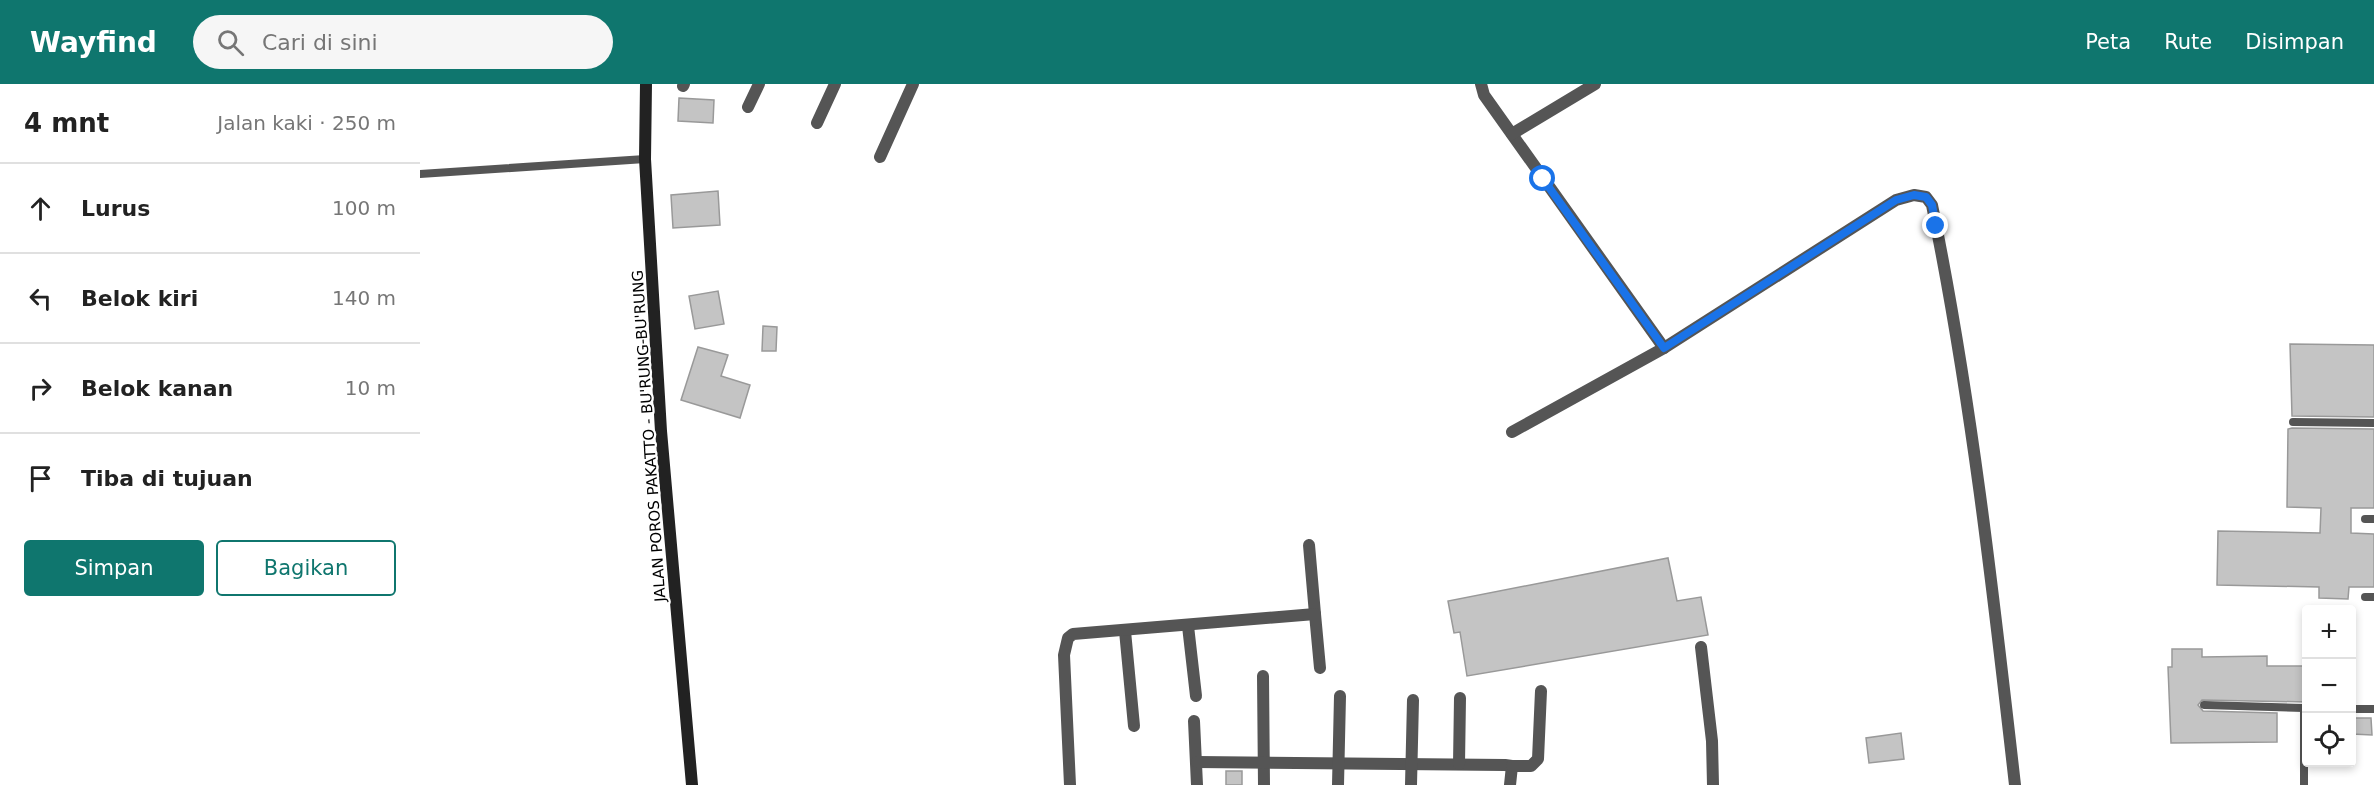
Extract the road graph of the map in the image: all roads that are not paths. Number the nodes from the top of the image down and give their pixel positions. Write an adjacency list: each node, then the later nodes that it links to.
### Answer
1 (646, 84): 11 (main road, JALAN POROS PAKATTO - BU'RUNG-BU'RUNG)
2 (759, 84): 7 (street)
3 (835, 84): 8 (street)
4 (913, 84): 10 (street)
5 (1481, 84): 9 (street)
6 (1595, 84): 9 (street)
7 (748, 107)
8 (817, 123)
9 (1512, 134): 13 (street)
10 (880, 157)
11 (645, 159): 12 (lane); 46 (main road, JALAN POROS PAKATTO - BU'RUNG-BU'RUNG)
12 (420, 174)
13 (1664, 348): 16 (street); 54 (street)
14 (2293, 422): 15 (lane)
15 (2374, 423)
16 (1512, 432)
17 (2365, 519): 18 (lane)
18 (2374, 519)
19 (1310, 545): 22 (street)
20 (2365, 597): 21 (lane)
21 (2374, 597)
22 (1315, 614): 23 (street); 26 (street)
23 (1188, 626): 24 (street); 29 (street)
24 (1125, 631): 39 (street); 47 (street)
25 (1701, 647): 53 (street)
26 (1320, 668)
27 (1263, 676): 41 (street)
28 (1541, 691): 45 (street)
29 (1196, 696)
30 (1340, 696): 43 (street)
31 (1460, 698): 44 (street)
32 (1413, 700): 42 (street)
33 (2204, 705): 34 (lane)
34 (2302, 708)
35 (2356, 709): 36 (lane)
36 (2374, 709)
37 (2305, 713): 55 (lane)
38 (1194, 721): 40 (street)
39 (1134, 726)
40 (1197, 762): 41 (street); 48 (street)
41 (1264, 763): 43 (street); 49 (street)
42 (1411, 763): 43 (street); 44 (street); 51 (street)
43 (1338, 764): 50 (street)
44 (1459, 764): 45 (street)
45 (1512, 766): 52 (street)
46 (692, 785)
47 (1070, 785)
48 (1197, 785)
49 (1264, 785)
50 (1338, 785)
51 (1411, 785)
52 (1510, 785)
53 (1713, 785)
54 (2015, 785)
55 (2304, 785)

